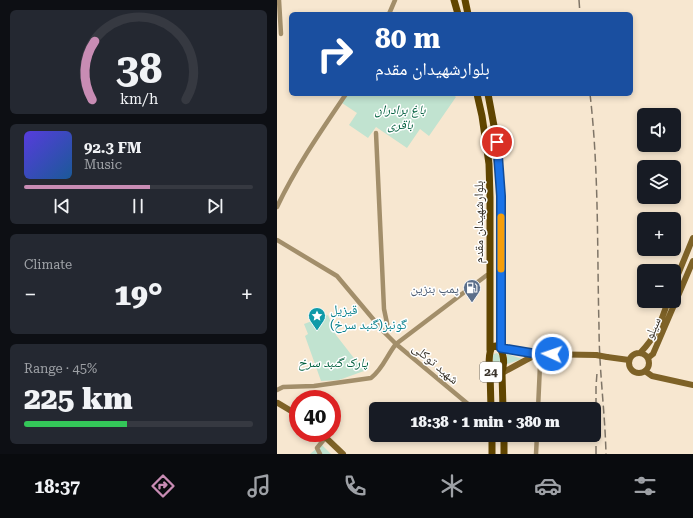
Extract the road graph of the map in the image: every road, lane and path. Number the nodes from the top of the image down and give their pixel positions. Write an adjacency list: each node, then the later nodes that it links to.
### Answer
1 (279, 0): 8 (street)
2 (395, 0): 5 (street)
3 (454, 0): 6 (main road)
4 (465, 0): 7 (main road)
5 (390, 12)
6 (457, 12)
7 (468, 12)
8 (281, 34)
9 (345, 96): 13 (street)
10 (477, 96): 18 (main road, بلوارشهیدان مقدم / 24)
11 (487, 96): 23 (main road, بلوارشهیدان مقدم / 24)
12 (376, 133): 21 (street)
13 (277, 207)
14 (693, 238): 17 (street)
15 (277, 240): 22 (street, شهید توکلی)
16 (693, 261): 20 (street, سیلو)
17 (681, 267)
18 (490, 275): 22 (street); 24 (main road, بلوارشهیدان مقدم / 24)
19 (667, 308): 20 (street, سیلو)
20 (666, 316): 25 (street, سیلو); 27 (street, سیلو)
21 (388, 328)
22 (396, 344): 34 (street); 36 (street, شهید توکلی)
23 (501, 348): 24 (main road, 24); 26 (street); 32 (main road, 24)
24 (490, 350): 30 (main road, 24)
25 (639, 353): 27 (street); 28 (street)
26 (537, 354): 28 (street, bridge); 32 (street)
27 (648, 358): 31 (street)
28 (629, 360): 31 (street)
29 (540, 365): 39 (street)
30 (490, 371): 32 (main road, 24); 37 (main road, 24)
31 (645, 371): 33 (street)
32 (502, 373): 38 (main road, 24)
33 (693, 385)
34 (277, 390)
35 (277, 402): 40 (street)
36 (466, 402)
37 (491, 402)
38 (503, 402)
39 (538, 402)
40 (289, 409)
41 (320, 442): 46 (street)
42 (330, 442): 47 (street)
43 (492, 442): 48 (main road)
44 (504, 442): 49 (main road)
45 (537, 442): 50 (street)
46 (320, 454)
47 (343, 454)
48 (492, 454)
49 (504, 454)
50 (536, 454)

